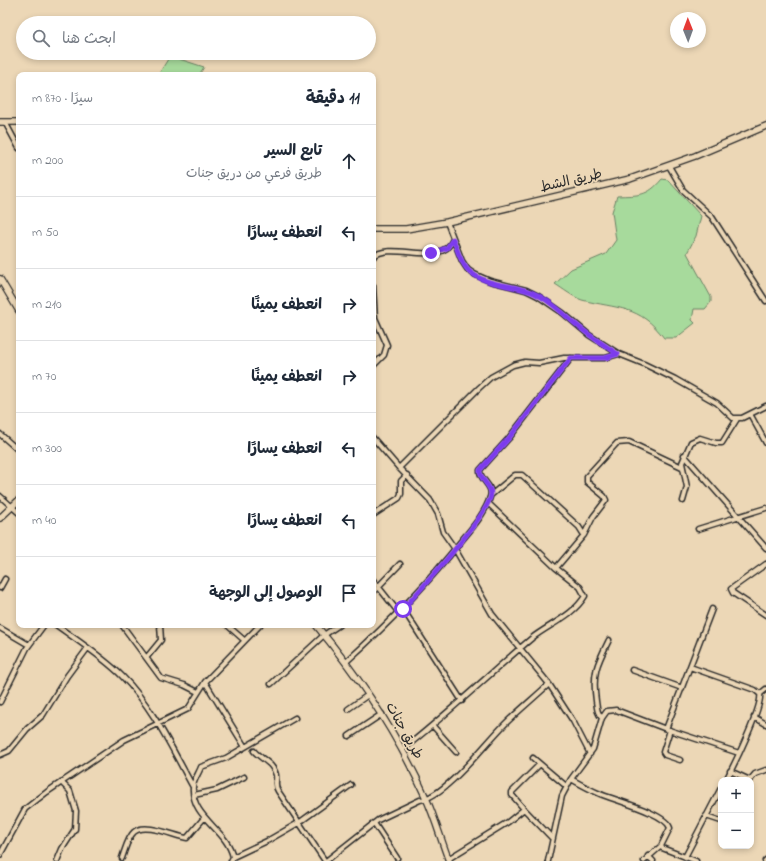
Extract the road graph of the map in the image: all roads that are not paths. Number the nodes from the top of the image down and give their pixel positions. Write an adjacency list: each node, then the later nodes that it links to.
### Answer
1 (2, 122): 2 (main road); 4 (street)
2 (16, 122)
3 (766, 126): 5 (main road, طريق الشط)
4 (16, 143)
5 (669, 166): 6 (main road, طريق الشط); 11 (street)
6 (447, 222): 7 (main road, طريق الشط); 8 (street)
7 (376, 229)
8 (453, 239): 9 (street); 14 (street)
9 (376, 256)
10 (0, 279): 12 (main road)
11 (766, 301)
12 (16, 306)
13 (376, 320): 16 (street)
14 (618, 354): 15 (street); 19 (street)
15 (571, 358): 26 (street); 28 (street)
16 (376, 363)
17 (766, 406): 18 (street)
18 (750, 414): 19 (street); 22 (street)
19 (737, 419): 24 (street)
20 (0, 434): 23 (street)
21 (376, 442): 26 (street)
22 (766, 443)
23 (16, 447)
24 (684, 455): 25 (street); 37 (street)
25 (682, 467): 30 (street); 40 (street)
26 (398, 468): 27 (street)
27 (407, 475): 36 (street); 42 (street)
28 (491, 495): 31 (street); 40 (street)
29 (0, 496): 33 (street)
30 (683, 501)
31 (488, 503): 42 (street); 45 (street)
32 (16, 504): 33 (main road)
33 (13, 507): 35 (street); 38 (main road)
34 (766, 508): 37 (street)
35 (16, 510)
36 (376, 513)
37 (739, 516): 39 (street); 41 (street)
38 (0, 518)
39 (698, 529)
40 (584, 535): 45 (street)
41 (766, 548)
42 (456, 549): 50 (street); 68 (street)
43 (400, 564): 48 (street)
44 (766, 564): 53 (street)
45 (556, 568): 68 (street)
46 (5, 579): 49 (street)
47 (376, 584): 48 (street)
48 (378, 587): 52 (street)
49 (0, 588)
50 (403, 609): 52 (street); 81 (street)
51 (712, 609): 71 (street)
52 (399, 613): 70 (street)
53 (766, 615)
54 (0, 628): 66 (street)
55 (42, 628): 66 (street)
56 (60, 628): 67 (street)
57 (124, 628): 69 (street)
58 (160, 628): 69 (street)
59 (230, 628): 64 (street)
60 (257, 628): 64 (street)
61 (318, 628): 63 (main road, طريق جنات)
62 (334, 628): 63 (street)
63 (324, 635): 70 (main road, طريق جنات); 74 (street)
64 (244, 640): 73 (street)
65 (609, 640): 87 (street)
66 (29, 645): 82 (street)
67 (87, 649): 88 (street); 99 (street)
68 (520, 649): 75 (street); 81 (street)
69 (147, 657): 78 (street)
70 (346, 662): 80 (main road, طريق جنات)
71 (690, 667): 76 (street); 79 (street)
72 (632, 670): 76 (street)
73 (205, 682): 78 (street); 93 (street)
74 (271, 684)
75 (549, 684): 98 (street); 114 (street)
76 (682, 688): 91 (street)
77 (766, 689): 79 (street)
78 (198, 692): 88 (street)
79 (760, 694): 85 (street)
80 (368, 695): 83 (street); 84 (main road, طريق جنات)
81 (462, 701): 90 (street)
82 (0, 702)
83 (348, 709)
84 (382, 714): 92 (street); 94 (main road, طريق جنات)
85 (754, 717): 89 (street); 97 (street)
86 (295, 718): 93 (street)
87 (602, 718): 91 (street); 98 (street)
88 (157, 722): 108 (street); 111 (street)
89 (766, 724)
90 (433, 726): 94 (street); 96 (street)
91 (668, 730): 97 (street); 101 (street)
92 (350, 736)
93 (245, 747): 111 (street)
94 (402, 750): 114 (main road, طريق جنات)
95 (254, 752): 119 (street)
96 (456, 752)
97 (739, 753): 104 (street)
98 (590, 754): 107 (street)
99 (0, 755)
100 (533, 758): 102 (street)
101 (680, 760)
102 (540, 764): 110 (street); 115 (street)
103 (766, 770): 104 (street)
104 (730, 771): 106 (street)
105 (244, 777): 112 (street)
106 (727, 777)
107 (571, 779): 110 (street); 122 (street)
108 (61, 782): 123 (street); 130 (street)
109 (351, 784): 119 (street)
110 (566, 786): 121 (street)
111 (193, 787): 112 (street)
112 (194, 794): 117 (street)
113 (718, 794): 116 (street)
114 (427, 799): 120 (street); 129 (main road, طريق جنات)
115 (524, 809): 121 (street); 129 (street)
116 (706, 816): 118 (street); 125 (street)
117 (204, 818): 126 (street); 128 (street)
118 (718, 820)
119 (300, 822): 128 (street); 131 (street)
120 (374, 823): 127 (street); 131 (street)
121 (552, 838): 132 (street)
122 (661, 846): 124 (street); 125 (street)
123 (0, 855)
124 (648, 856): 133 (street); 134 (street)
125 (685, 856): 135 (street)
126 (122, 858)
127 (397, 858)
128 (232, 859)
129 (448, 860)
130 (57, 861)
131 (326, 861)
132 (548, 861)
133 (644, 861)
134 (653, 861)
135 (696, 861)

